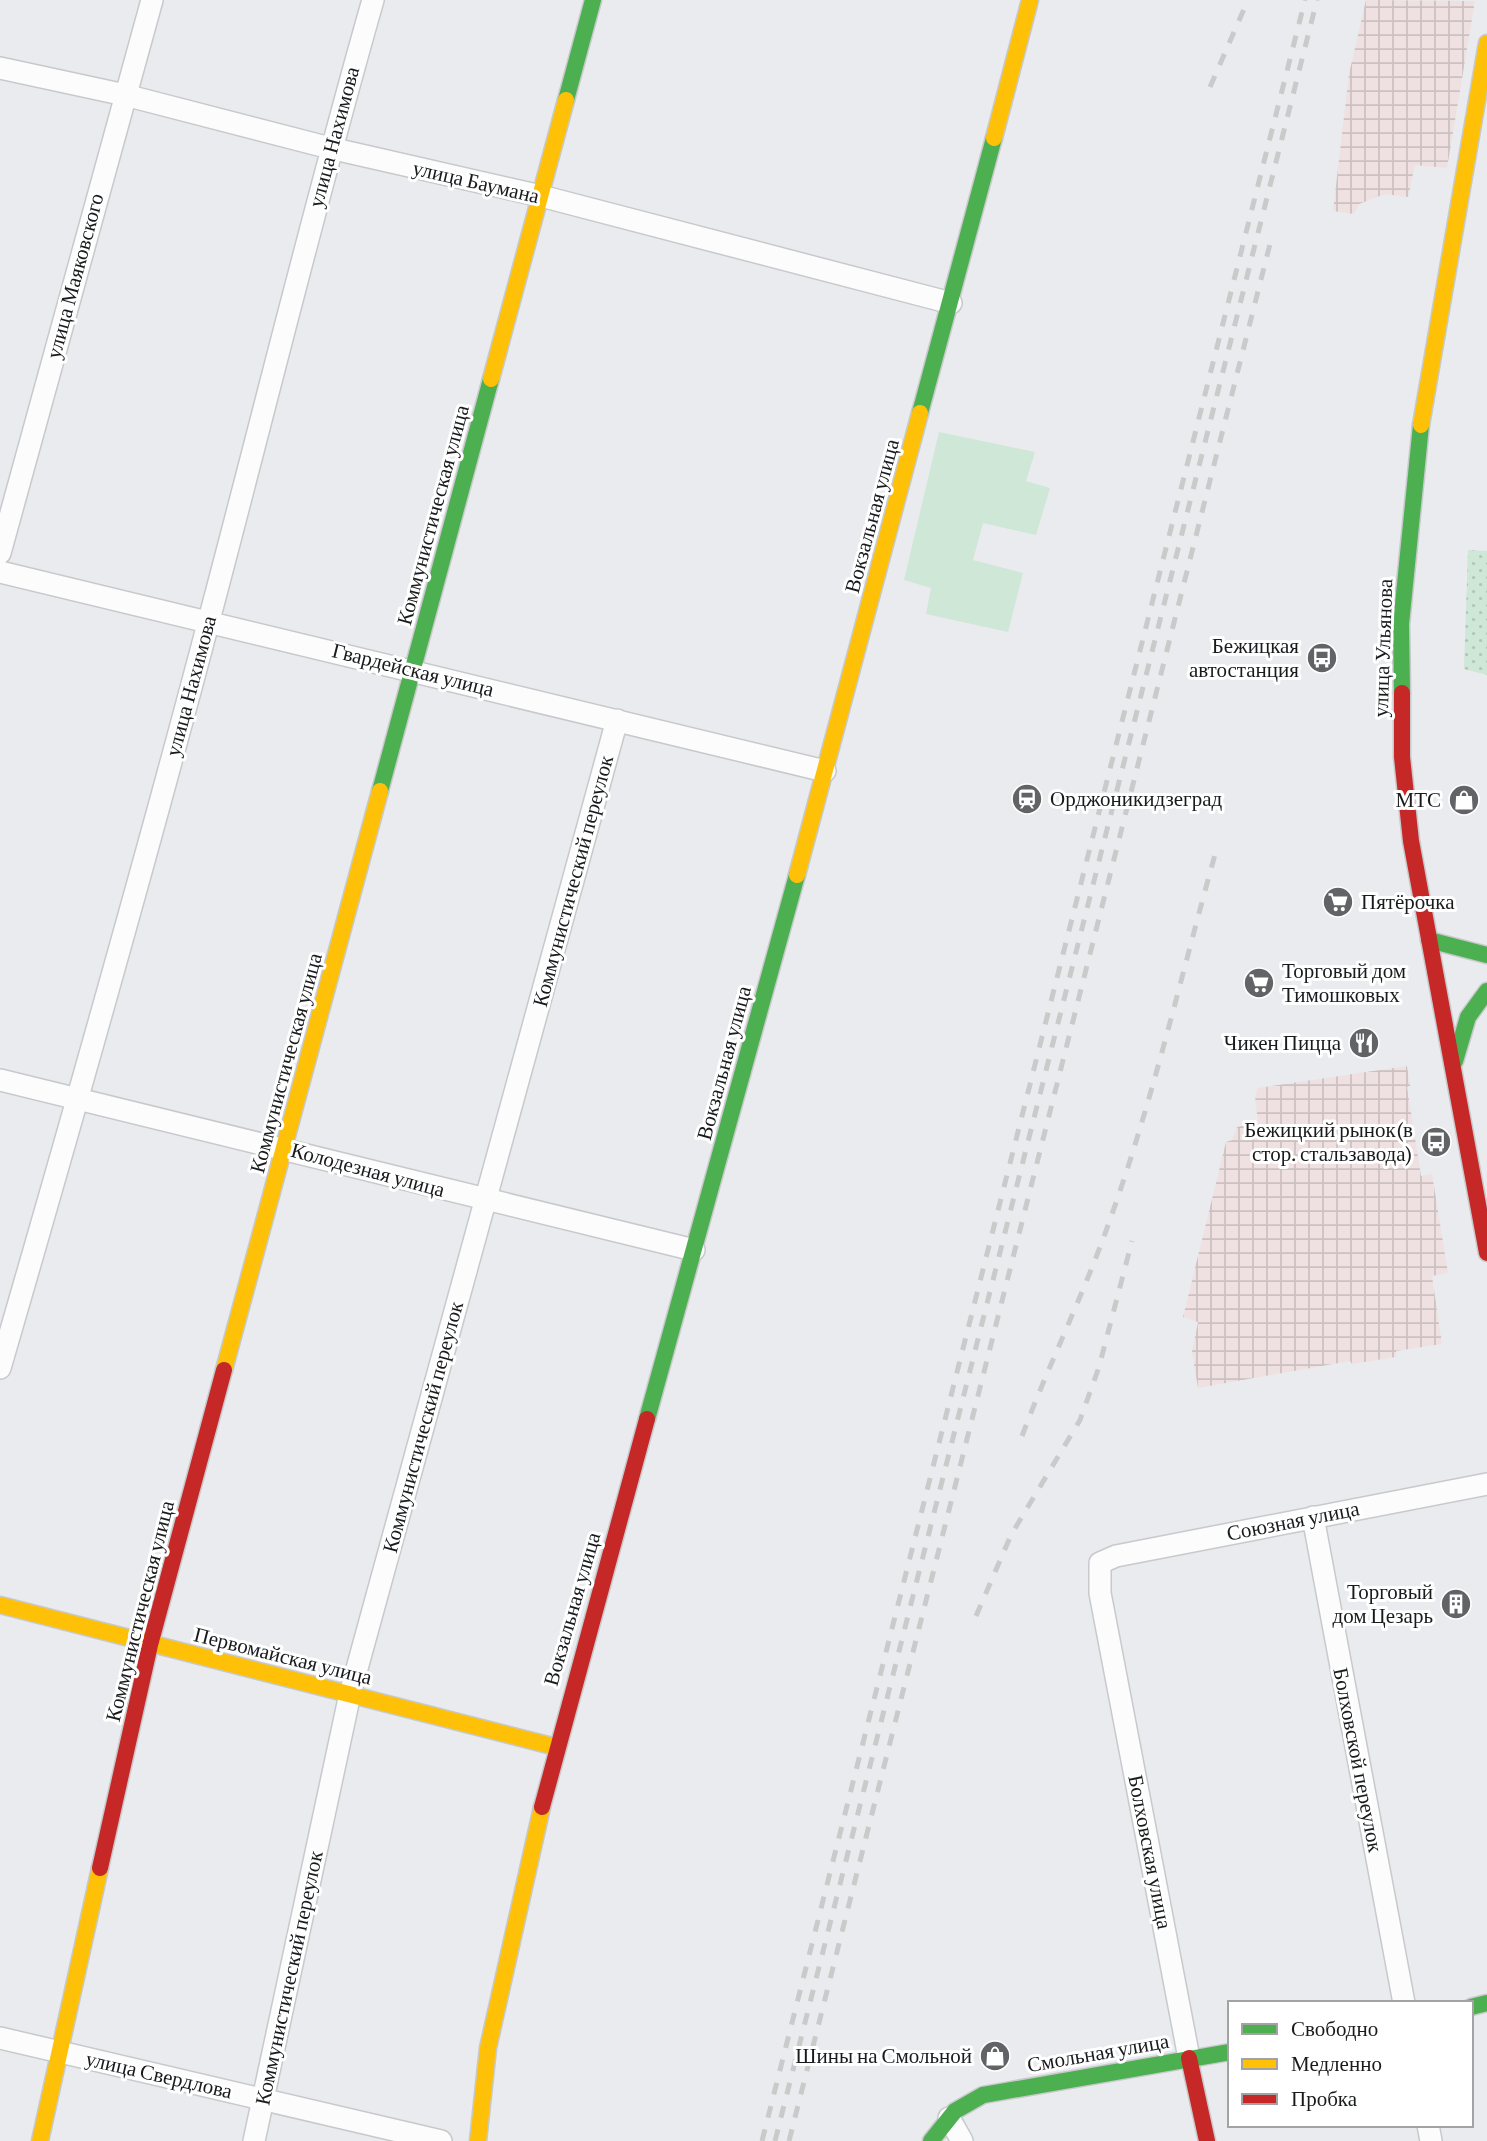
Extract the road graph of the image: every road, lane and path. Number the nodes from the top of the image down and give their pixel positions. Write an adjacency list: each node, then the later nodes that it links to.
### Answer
1 (152, 0): 7 (street, улица Маяковского)
2 (373, 0): 9 (street, улица Нахимова)
3 (593, 0): 10 (street, Коммунистическая улица)
4 (1030, 0): 11 (street, Вокзальная улица)
5 (1487, 43): 8 (street, улица Ульянова)
6 (0, 68): 7 (street, улица Баумана)
7 (125, 95): 9 (street, улица Баумана); 12 (street, улица Маяковского)
8 (1480, 110): 18 (street, улица Ульянова)
9 (330, 148): 10 (street, улица Баумана); 14 (street, улица Нахимова)
10 (541, 196): 11 (street, улица Баумана); 15 (street, Коммунистическая улица)
11 (951, 303): 17 (street, Вокзальная улица)
12 (0, 553)
13 (0, 572): 14 (street, Гвардейская улица)
14 (209, 621): 15 (street, Гвардейская улица); 23 (street, улица Нахимова)
15 (413, 670): 16 (street, Гвардейская улица); 24 (street, Коммунистическая улица)
16 (617, 720): 17 (street, Гвардейская улица); 25 (street, Коммунистический переулок)
17 (825, 771): 26 (street, Вокзальная улица)
18 (1429, 940): 19 (street); 21 (street, улица Ульянова)
19 (1487, 955)
20 (1487, 991): 21 (street)
21 (1453, 1069): 27 (street, улица Ульянова)
22 (0, 1080): 23 (street, Колодезная улица)
23 (78, 1099): 24 (street, Колодезная улица); 28 (street, улица Нахимова)
24 (285, 1148): 25 (street, Колодезная улица); 33 (street, Коммунистическая улица)
25 (485, 1201): 26 (street, Колодезная улица); 34 (street, Коммунистический переулок)
26 (694, 1250): 35 (street, Вокзальная улица)
27 (1487, 1253)
28 (0, 1368)
29 (1487, 1484): 30 (street, Союзная улица)
30 (1313, 1517): 31 (street, Союзная улица); 36 (street, Болховской переулок)
31 (1100, 1563): 40 (street, Болховская улица)
32 (0, 1605): 33 (street, Первомайская улица)
33 (150, 1645): 34 (street, Первомайская улица); 38 (street, Коммунистическая улица)
34 (350, 1694): 35 (street, Первомайская улица); 41 (street, Коммунистический переулок)
35 (556, 1746): 46 (street, Вокзальная улица)
36 (1404, 2001)
37 (0, 2038): 38 (street, улица Свердлова)
38 (59, 2051): 41 (street, улица Свердлова); 43 (street, Коммунистическая улица)
39 (1228, 2052): 40 (street, Смольная улица)
40 (1189, 2058): 42 (street, Смольная улица); 49 (street, Болховская улица)
41 (262, 2100): 44 (street, Коммунистический переулок); 45 (street, улица Свердлова)
42 (949, 2118): 47 (street); 48 (street)
43 (40, 2141)
44 (254, 2141)
45 (441, 2141)
46 (478, 2141)
47 (931, 2141)
48 (962, 2141)
49 (1207, 2141)

